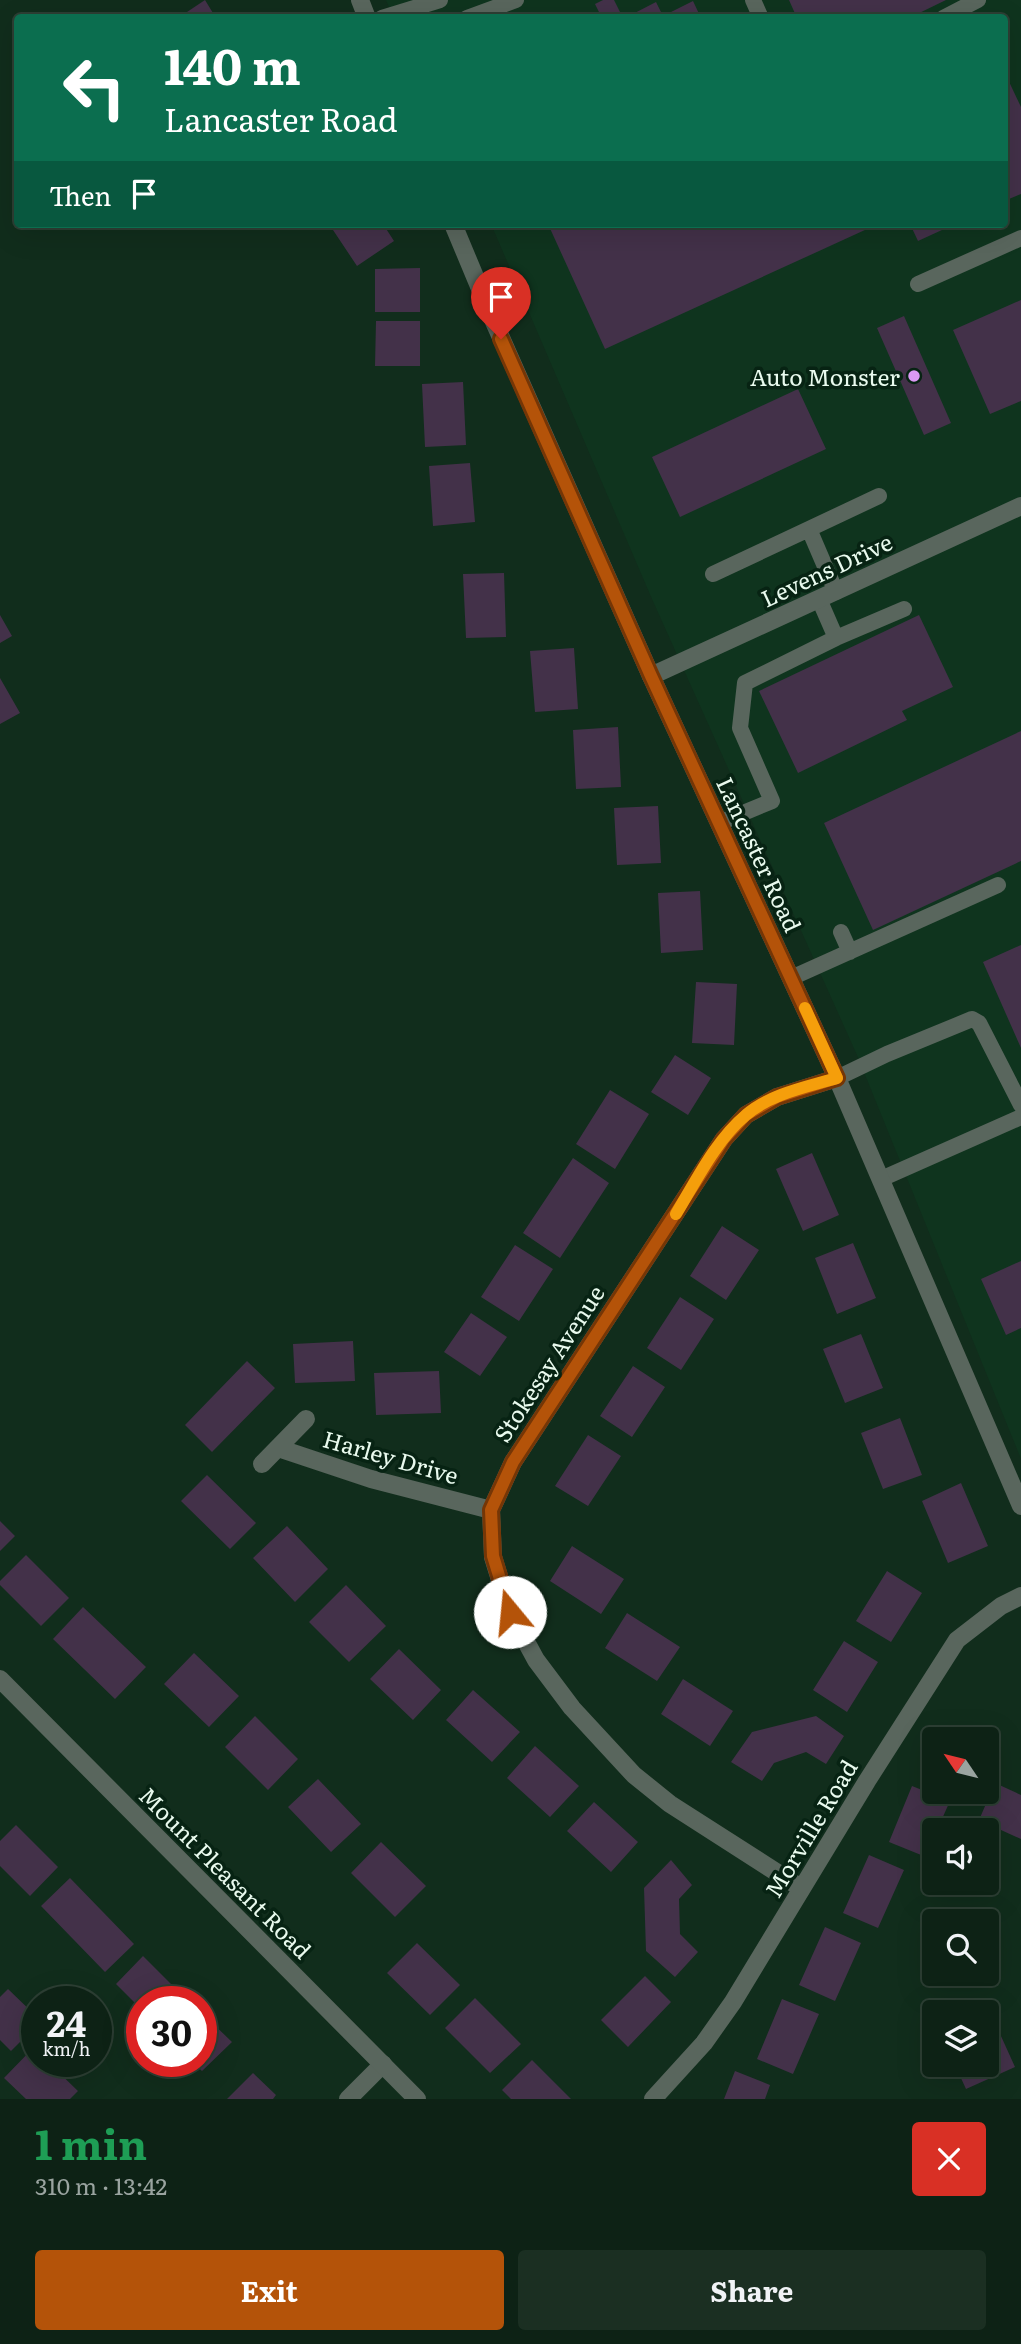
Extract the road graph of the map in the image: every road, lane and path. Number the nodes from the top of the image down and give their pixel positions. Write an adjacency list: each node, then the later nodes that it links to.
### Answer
1 (440, 0): 4 (lane)
2 (516, 0): 5 (lane)
3 (978, 0): 6 (lane)
4 (395, 14)
5 (478, 14)
6 (951, 14)
7 (455, 228): 17 (street, Lancaster Road)
8 (1021, 238): 9 (lane)
9 (918, 284)
10 (879, 496): 12 (lane)
11 (1021, 506): 14 (street, Levens Drive)
12 (808, 529): 13 (lane); 14 (lane)
13 (713, 574)
14 (827, 595): 16 (lane); 17 (street, Levens Drive)
15 (904, 609): 16 (lane)
16 (836, 638): 18 (lane)
17 (651, 676): 18 (street, Lancaster Road)
18 (719, 823): 22 (street, Lancaster Road)
19 (999, 885): 21 (lane)
20 (841, 932): 21 (lane)
21 (850, 952): 22 (lane)
22 (791, 978): 23 (street, Lancaster Road)
23 (837, 1078): 24 (lane); 26 (street, Lancaster Road); 31 (street, Stokesay Avenue)
24 (1021, 1105)
25 (1021, 1117): 26 (lane)
26 (881, 1179): 30 (street, Lancaster Road)
27 (306, 1419): 28 (street)
28 (278, 1448): 29 (street); 31 (street, Harley Drive)
29 (262, 1464)
30 (1021, 1506)
31 (491, 1510): 34 (street, Stokesay Avenue)
32 (1021, 1596): 34 (street, Morville Road)
33 (0, 1679): 35 (street, Mount Pleasant Road)
34 (801, 1888): 38 (street, Morville Road)
35 (383, 2064): 36 (street); 37 (street, Mount Pleasant Road)
36 (348, 2099)
37 (417, 2099)
38 (653, 2099)

